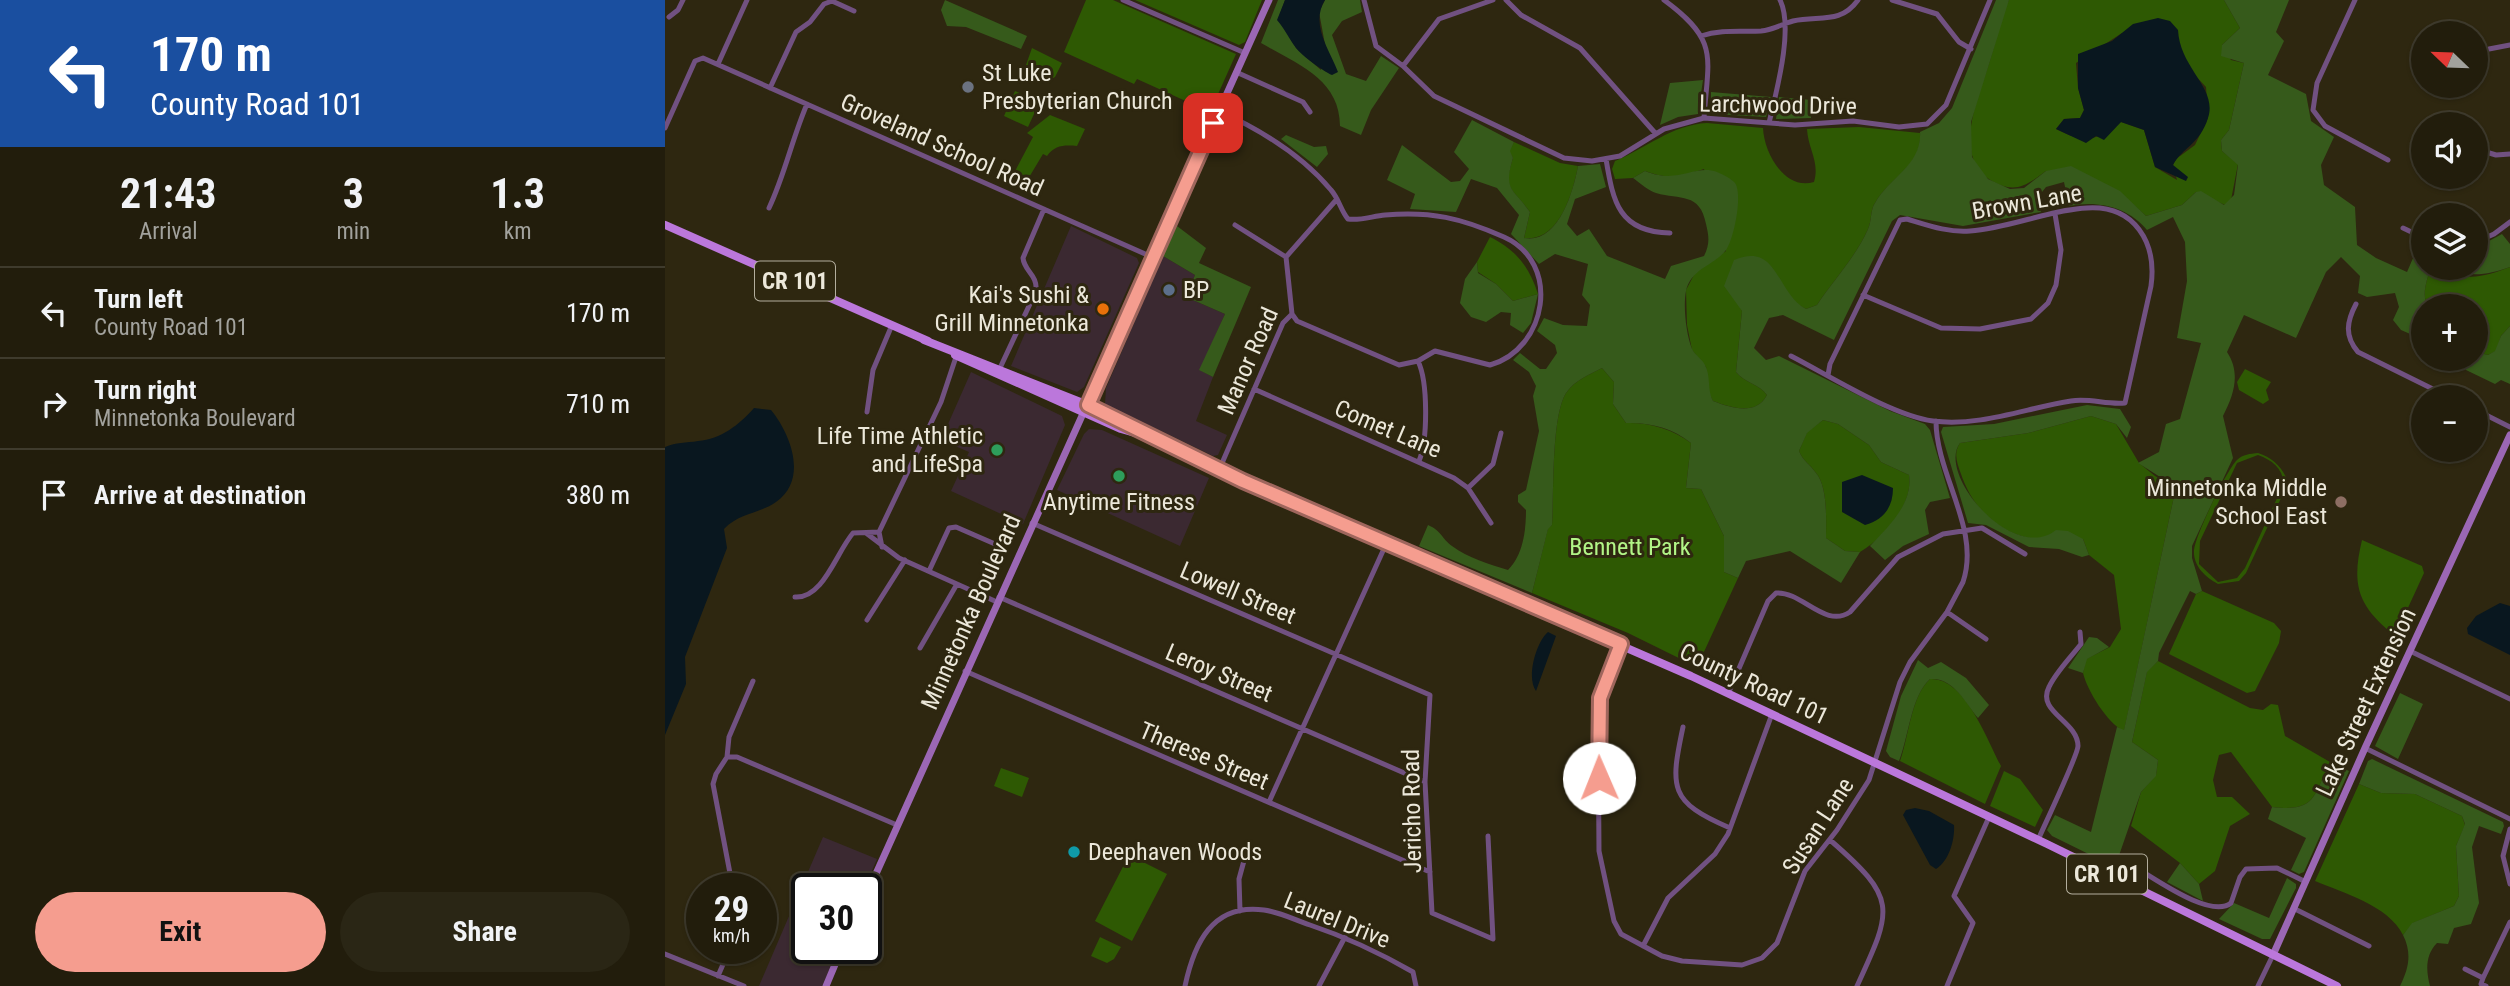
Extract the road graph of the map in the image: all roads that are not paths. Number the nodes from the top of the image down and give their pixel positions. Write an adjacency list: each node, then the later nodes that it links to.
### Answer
1 (683, 0): 15 (street)
2 (747, 0): 22 (street)
3 (1123, 0): 21 (street)
4 (1269, 0): 21 (street, Minnetonka Boulevard)
5 (1364, 0): 23 (street, Larchwood Drive)
6 (1493, 0): 23 (street)
7 (1506, 0): 32 (street)
8 (1664, 0): 17 (street)
9 (1780, 0): 16 (street)
10 (1858, 0): 16 (street)
11 (1892, 0): 20 (street)
12 (1990, 0): 20 (street)
13 (2355, 0): 36 (street)
14 (854, 11): 25 (street)
15 (669, 17)
16 (1784, 25): 17 (street); 30 (street)
17 (1701, 36): 29 (street)
18 (2510, 45): 19 (street)
19 (2489, 48)
20 (1971, 50): 30 (street, Larchwood Drive)
21 (1245, 53): 24 (street, Minnetonka Boulevard)
22 (718, 64): 25 (street, Groveland School Road); 31 (street)
23 (1403, 66): 35 (street, Larchwood Drive)
24 (1237, 72): 27 (street, Minnetonka Boulevard); 28 (street)
25 (770, 88): 26 (street, Groveland School Road)
26 (807, 104): 38 (street); 39 (street, Groveland School Road)
27 (1219, 111): 37 (street); 48 (street, Minnetonka Boulevard)
28 (1310, 112)
29 (1704, 118): 30 (street, Larchwood Drive); 32 (street, Larchwood Drive)
30 (1769, 123)
31 (665, 128)
32 (1656, 134): 35 (street, Larchwood Drive)
33 (2488, 153): 34 (street)
34 (2510, 154)
35 (1606, 159): 46 (street)
36 (2388, 160)
37 (1337, 199): 49 (street); 56 (street)
38 (769, 208)
39 (1044, 209): 48 (street, Groveland School Road); 57 (street)
40 (2055, 214): 50 (street, Brown Lane); 50 (street); 64 (street, Brown Lane)
41 (2510, 222): 47 (street)
42 (665, 225): 53 (main road, County Road 101 / CR 101)
43 (1235, 225): 49 (street)
44 (2403, 228): 45 (street)
45 (2411, 231)
46 (1669, 233)
47 (2488, 237)
48 (1153, 257): 61 (street, Minnetonka Boulevard)
49 (1286, 257): 52 (street, Manor Road)
50 (1863, 295): 58 (street)
51 (2355, 304): 59 (street)
52 (1292, 314): 56 (street); 60 (street, Manor Road)
53 (892, 325): 54 (main road, County Road 101 / CR 101); 62 (street)
54 (958, 354): 57 (main road, County Road 101 / CR 101); 61 (main road, County Road 101 / CR 101); 74 (street)
55 (1791, 356): 58 (street)
56 (1418, 361): 68 (street)
57 (1000, 368): 61 (main road, County Road 101 / CR 101)
58 (1828, 375): 64 (street)
59 (2425, 385)
60 (1254, 389): 68 (street, Comet Lane); 69 (street, Manor Road)
61 (1086, 409): 69 (main road, County Road 101 / CR 101); 71 (street, Minnetonka Boulevard)
62 (867, 412)
63 (2488, 416): 65 (street)
64 (1936, 421): 73 (street, Susan Lane)
65 (2510, 427)
66 (1501, 433): 70 (street)
67 (2510, 435): 91 (street, Lake Street Extension)
68 (1419, 461): 70 (street, Comet Lane)
69 (1219, 470): 76 (main road, County Road 101 / CR 101)
70 (1468, 488): 72 (street, Comet Lane)
71 (1032, 523): 84 (street, Minnetonka Boulevard); 92 (street, Lowell Street)
72 (1491, 523)
73 (1963, 530): 78 (street); 85 (street, Susan Lane); 95 (street)
74 (880, 532): 75 (street); 77 (street)
75 (866, 533): 77 (street, Leroy Street); 83 (street)
76 (1387, 542): 89 (main road, County Road 101 / CR 101); 92 (street)
77 (882, 547): 79 (street, Leroy Street)
78 (2025, 554)
79 (905, 560): 80 (street, Leroy Street); 86 (street)
80 (929, 571): 81 (street, Leroy Street); 82 (street)
81 (957, 583): 82 (street, Leroy Street); 90 (street)
82 (980, 594): 84 (street, Leroy Street)
83 (795, 597)
84 (998, 600): 93 (street, Minnetonka Boulevard); 100 (street, Leroy Street)
85 (1947, 612): 88 (street); 103 (street, Susan Lane)
86 (867, 620)
87 (2080, 632): 113 (street)
88 (1986, 639)
89 (1621, 644): 95 (main road, County Road 101 / CR 101); 126 (street, Susan Lane)
90 (920, 648)
91 (2410, 651): 97 (street); 101 (street, Lake Street Extension)
92 (1335, 654): 96 (street, Lowell Street); 100 (street)
93 (965, 671): 105 (street, Therese Street); 108 (street, Minnetonka Boulevard)
94 (753, 681): 102 (street)
95 (1728, 694): 98 (main road, County Road 101 / CR 101)
96 (1430, 695): 104 (street, Jericho Road)
97 (2510, 699)
98 (1772, 713): 103 (main road, County Road 101 / CR 101); 109 (street)
99 (1683, 727): 109 (street)
100 (1302, 728): 104 (street, Leroy Street); 105 (street)
101 (2365, 748): 107 (street); 119 (street, Lake Street Extension)
102 (727, 757): 108 (street); 117 (street)
103 (1876, 763): 106 (main road, County Road 101 / CR 101); 112 (street, Susan Lane)
104 (1425, 782): 116 (street, Jericho Road)
105 (1269, 802): 116 (street, Therese Street)
106 (1989, 817): 113 (main road, County Road 101 / CR 101); 140 (street)
107 (2510, 819)
108 (897, 825): 118 (street, Minnetonka Boulevard)
109 (1730, 828): 126 (street)
110 (2510, 829): 120 (street)
111 (1488, 836): 116 (street, Jericho Road)
112 (1830, 840): 126 (street, Susan Lane); 139 (street)
113 (2038, 840): 128 (main road, County Road 101 / CR 101)
114 (1248, 846): 122 (street)
115 (2135, 864): 119 (street)
116 (1430, 872)
117 (730, 873)
118 (876, 873)
119 (2306, 881): 121 (street, Lake Street Extension)
120 (2510, 884)
121 (2295, 909): 125 (street); 128 (street, Lake Street Extension)
122 (1240, 911): 124 (street, Laurel Drive); 134 (street)
123 (2510, 922): 133 (street)
124 (1345, 937): 137 (street); 138 (street, Laurel Drive)
125 (2369, 946)
126 (1643, 947)
127 (665, 954): 132 (street)
128 (2273, 955): 141 (street, Lake Street Extension); 142 (main road, County Road 101 / CR 101)
129 (723, 964): 132 (street)
130 (835, 964): 136 (street)
131 (2465, 969): 133 (street)
132 (718, 976): 135 (street)
133 (2483, 978): 143 (street)
134 (1187, 985)
135 (744, 986)
136 (826, 986)
137 (1319, 986)
138 (1416, 986)
139 (1857, 986)
140 (1947, 986)
141 (2258, 986)
142 (2337, 986)
143 (2486, 986)

